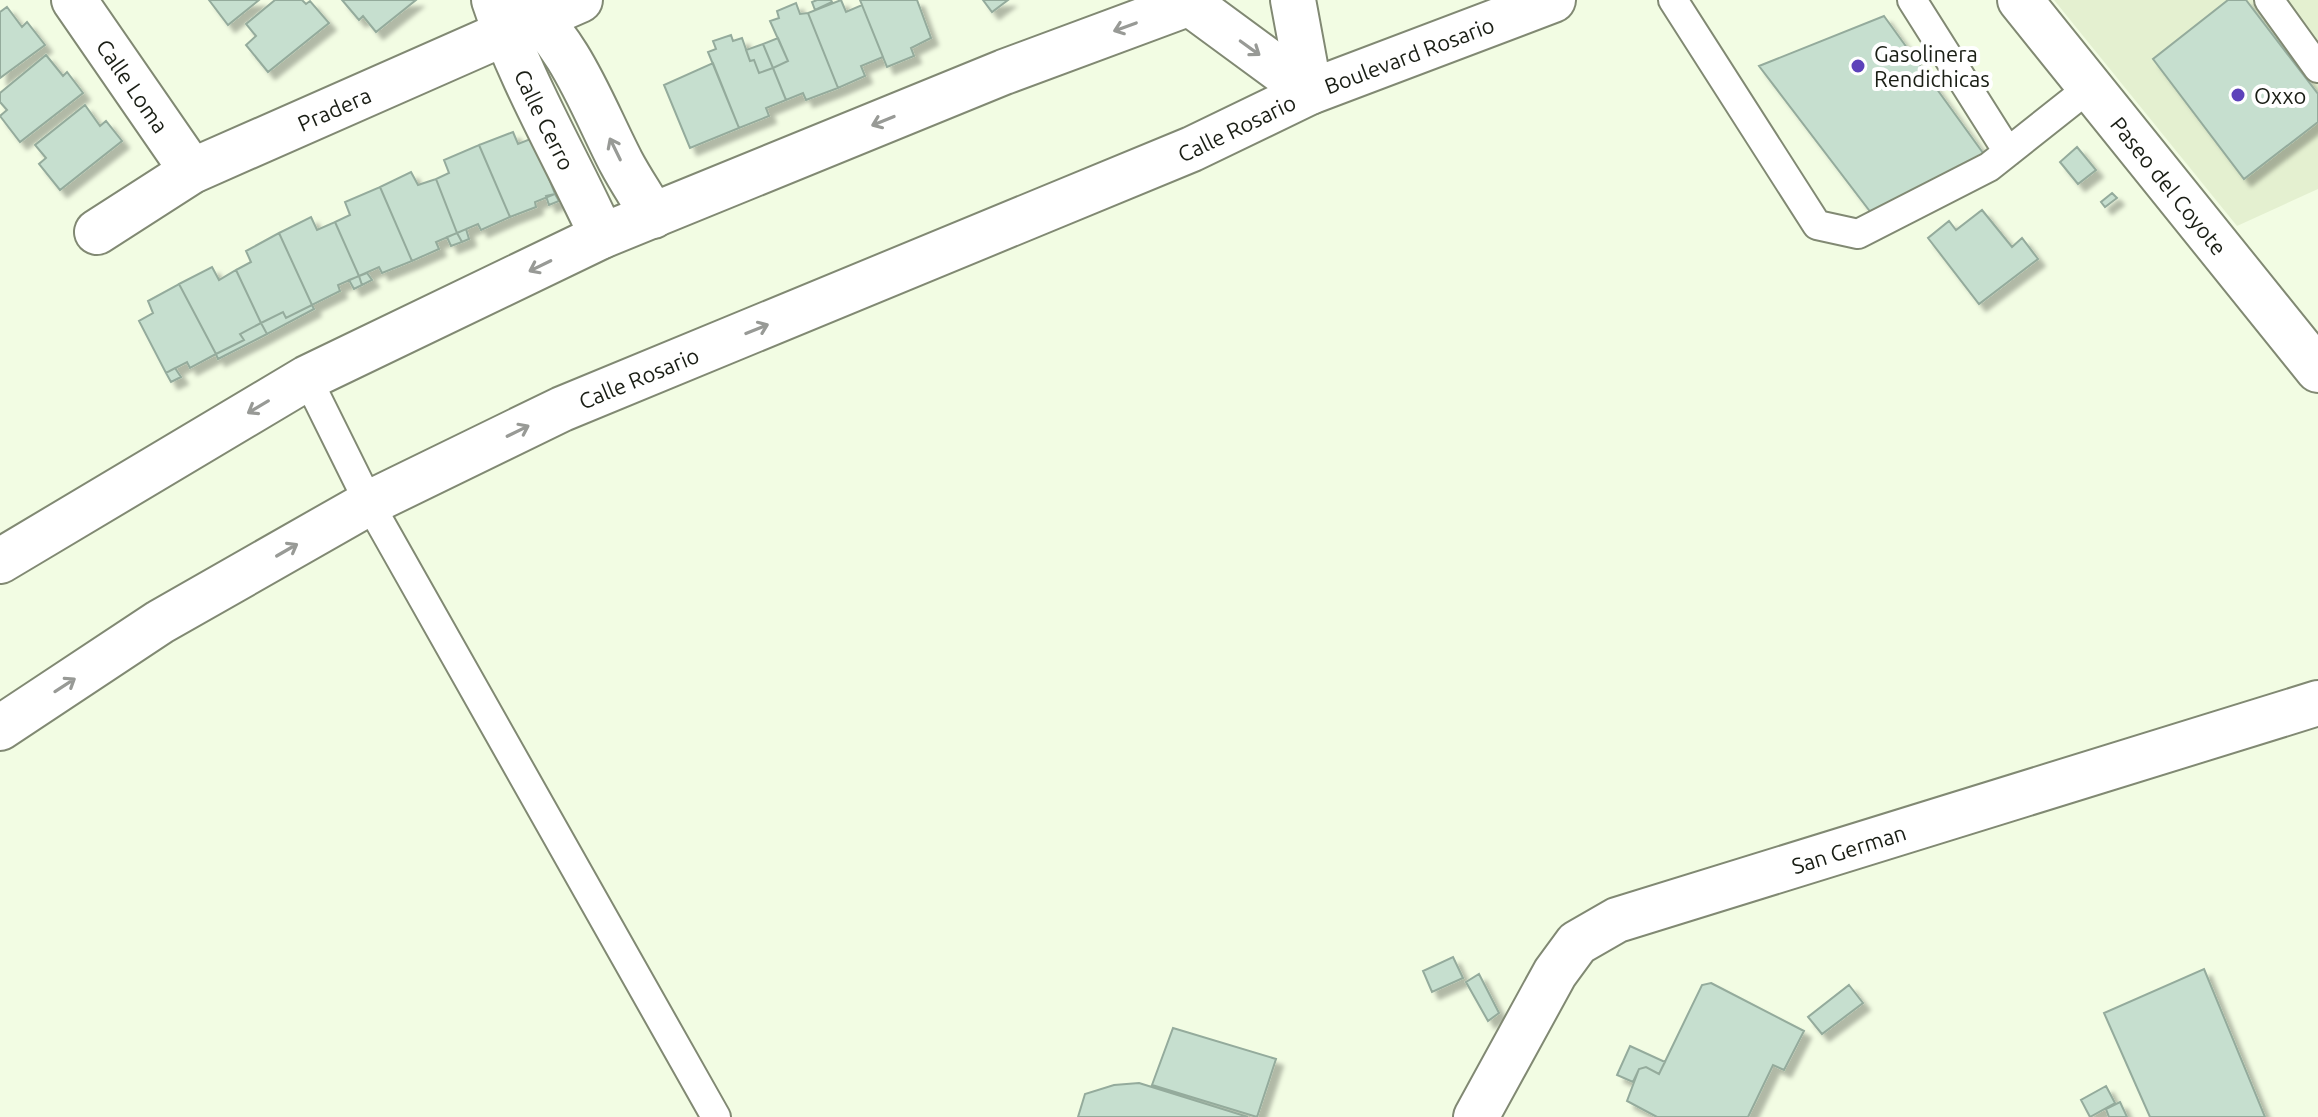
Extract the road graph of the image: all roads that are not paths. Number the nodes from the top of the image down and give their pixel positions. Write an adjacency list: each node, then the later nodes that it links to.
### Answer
1 (74, 0): 15 (main road, Calle Loma)
2 (580, 0): 10 (main road, Pradera)
3 (1293, 0): 13 (main road)
4 (1553, 0): 13 (main road, Boulevard Rosario)
5 (1673, 0): 14 (lane)
6 (1912, 0): 14 (lane)
7 (2020, 0): 12 (main road, Paseo del Coyote)
8 (2269, 0): 11 (lane)
9 (1191, 1): 13 (main road, one-way to 13); 16 (main road, one-way to 16)
10 (514, 13): 15 (main road, Pradera); 16 (main road, Calle Cerro, one-way to 10); 18 (main road, Calle Cerro)
11 (2318, 68)
12 (2090, 87): 14 (lane); 19 (main road, Paseo del Coyote)
13 (1310, 92): 21 (main road, Calle Rosario, one-way to 13)
14 (2008, 152)
15 (192, 171): 17 (main road, Pradera)
16 (653, 216): 18 (main road)
17 (97, 232)
18 (602, 236): 20 (main road, one-way to 20)
19 (2318, 370)
20 (307, 378): 21 (lane); 22 (main road, one-way to 22)
21 (369, 503): 24 (main road, Calle Rosario, one-way to 21); 25 (lane)
22 (0, 561)
23 (2318, 703): 26 (main road, San German)
24 (0, 728)
25 (716, 1117)
26 (1476, 1117)

